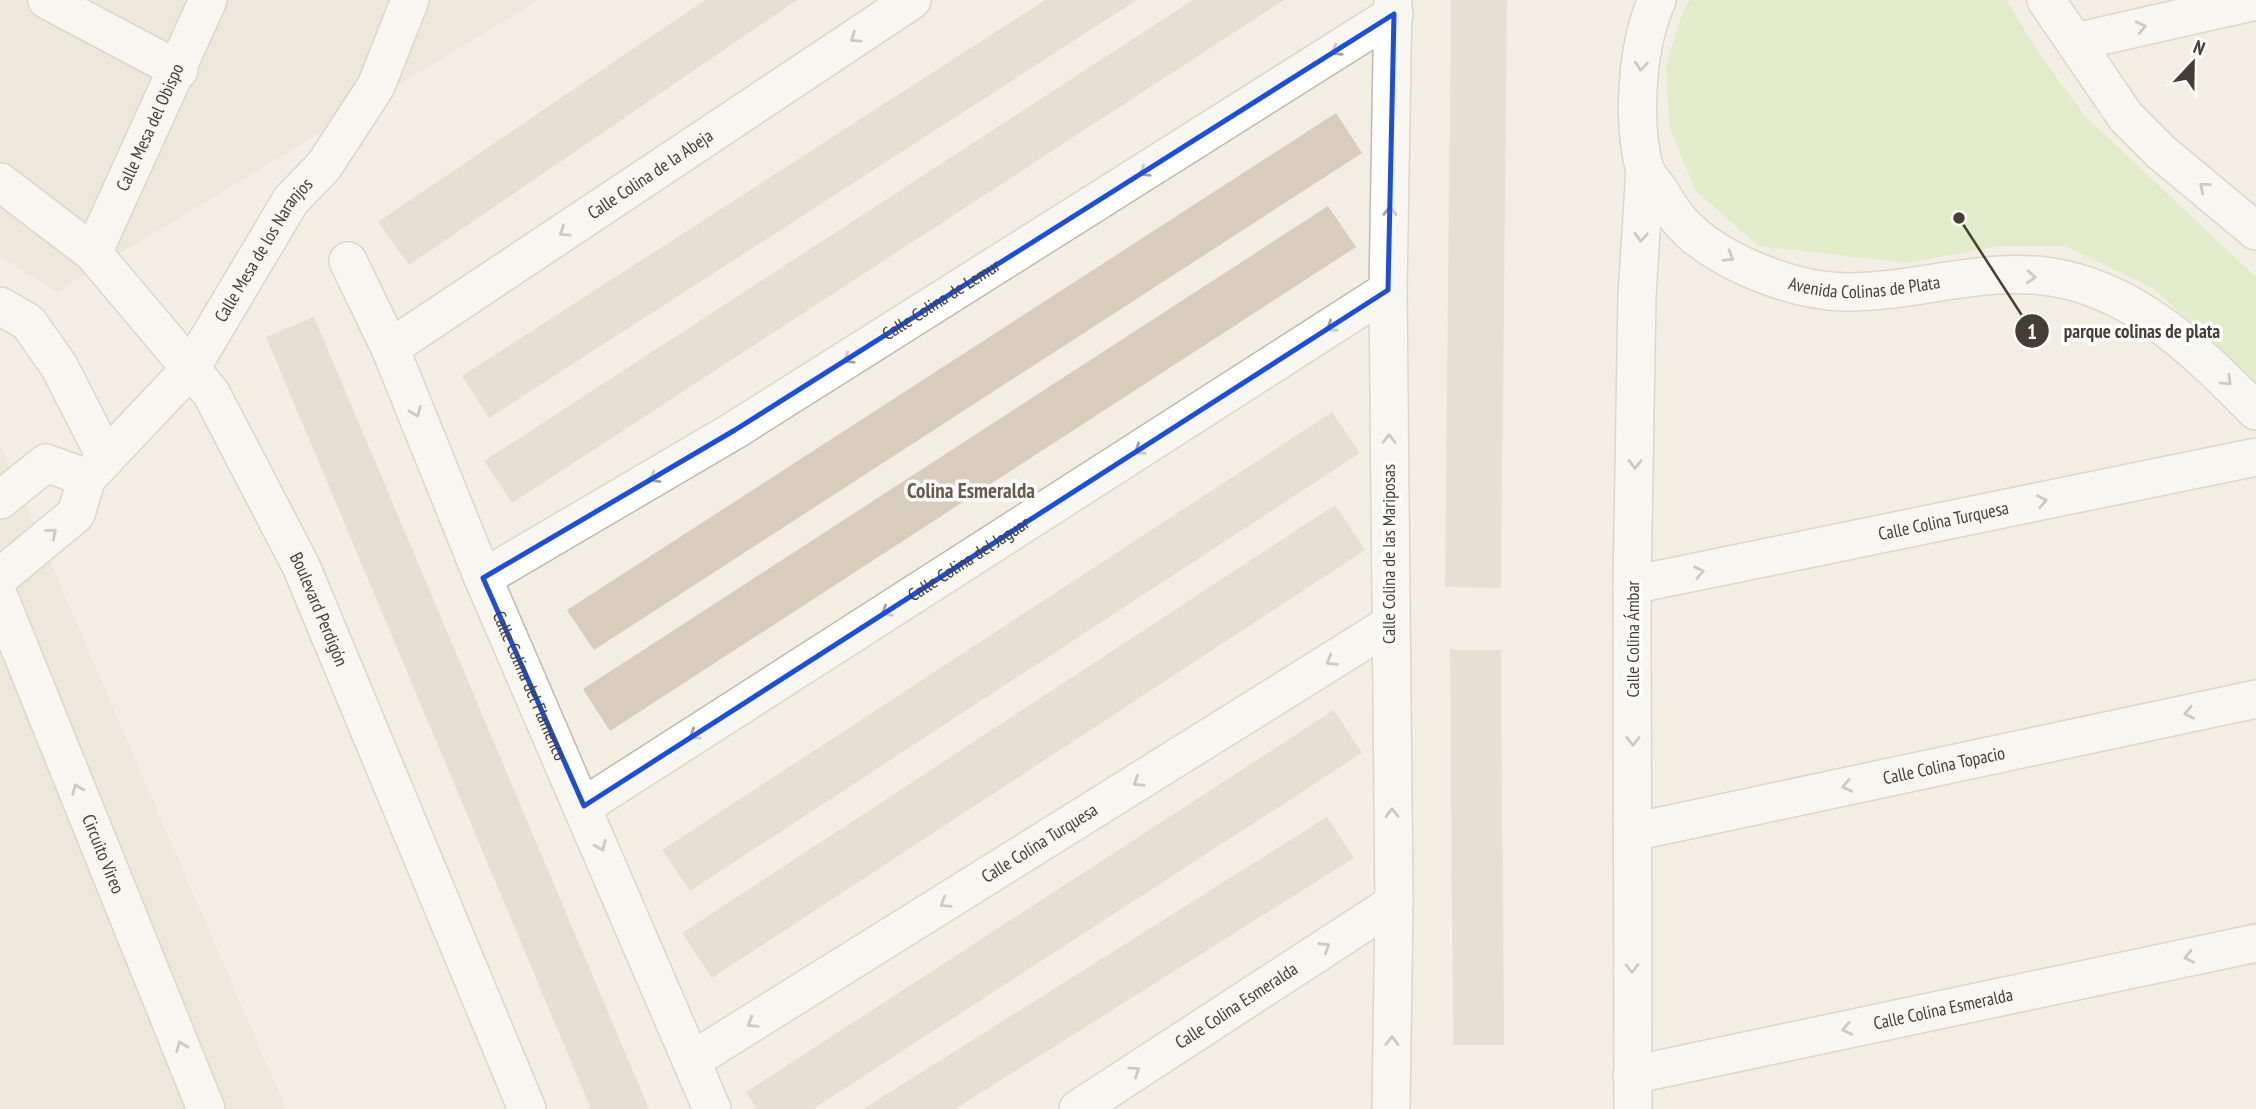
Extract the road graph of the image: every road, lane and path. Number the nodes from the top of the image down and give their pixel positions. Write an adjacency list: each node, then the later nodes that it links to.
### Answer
1 (47, 0): 10 (street)
2 (208, 0): 10 (street, Calle Mesa del Obispo)
3 (410, 0): 19 (street, Calle Mesa de los Naranjos)
4 (912, 0): 18 (street, Calle Colina de la Abeja, one-way to 18)
5 (2046, 0): 9 (street)
6 (1656, 1): 11 (street, Avenida Colinas de Plata, one-way to 11)
7 (2256, 1): 9 (street, one-way to 7)
8 (1393, 7): 16 (street, Calle Colina de las Mariposas, one-way to 8); 25 (street, Calle Colina de Lemur, one-way to 25)
9 (2075, 43): 13 (street, one-way to 9)
10 (179, 70): 14 (street, Calle Mesa del Obispo)
11 (1645, 169): 20 (street, Avenida Colinas de Plata, one-way to 20); 26 (street, Calle Colina Ámbar, one-way to 26)
12 (0, 183): 14 (street, Boulevard Perdigón)
13 (2256, 230)
14 (93, 253): 19 (street, Boulevard Perdigón)
15 (348, 261): 18 (street, Calle Colina del Flamenco)
16 (1388, 290): 28 (street, Calle Colina de las Mariposas, one-way to 16); 30 (street, Calle Colina del Jaguar, one-way to 30)
17 (14, 314): 22 (street)
18 (390, 348): 25 (street, Calle Colina del Flamenco, one-way to 25)
19 (191, 368): 22 (street, Calle Mesa de los Naranjos); 37 (street, Boulevard Perdigón)
20 (2256, 411)
21 (2256, 457): 26 (street, Calle Colina Turquesa, one-way to 21)
22 (97, 468): 23 (street); 24 (street, one-way to 22)
23 (0, 500)
24 (0, 577)
25 (483, 578): 30 (street, Calle Colina del Flamenco)
26 (1633, 585): 31 (street, Calle Colina Ámbar, one-way to 31)
27 (0, 599): 36 (street, Circuito Vireo, one-way to 27)
28 (1389, 625): 32 (street, Calle Colina de las Mariposas, one-way to 28); 34 (street, Calle Colina Turquesa, one-way to 34)
29 (2256, 699): 31 (street, Calle Colina Topacio, one-way to 31)
30 (584, 806): 34 (street, Calle Colina del Flamenco, one-way to 34)
31 (1633, 832): 35 (street, Calle Colina Ámbar, one-way to 35)
32 (1394, 903): 39 (street, Calle Colina Esmeralda, one-way to 32); 40 (street, Calle Colina de las Mariposas, one-way to 32)
33 (2256, 943): 35 (street, Calle Colina Esmeralda, one-way to 35)
34 (691, 1062): 38 (street, Calle Colina del Flamenco)
35 (1632, 1092)
36 (206, 1109)
37 (527, 1109)
38 (712, 1109)
39 (1078, 1109)
40 (1391, 1109)

